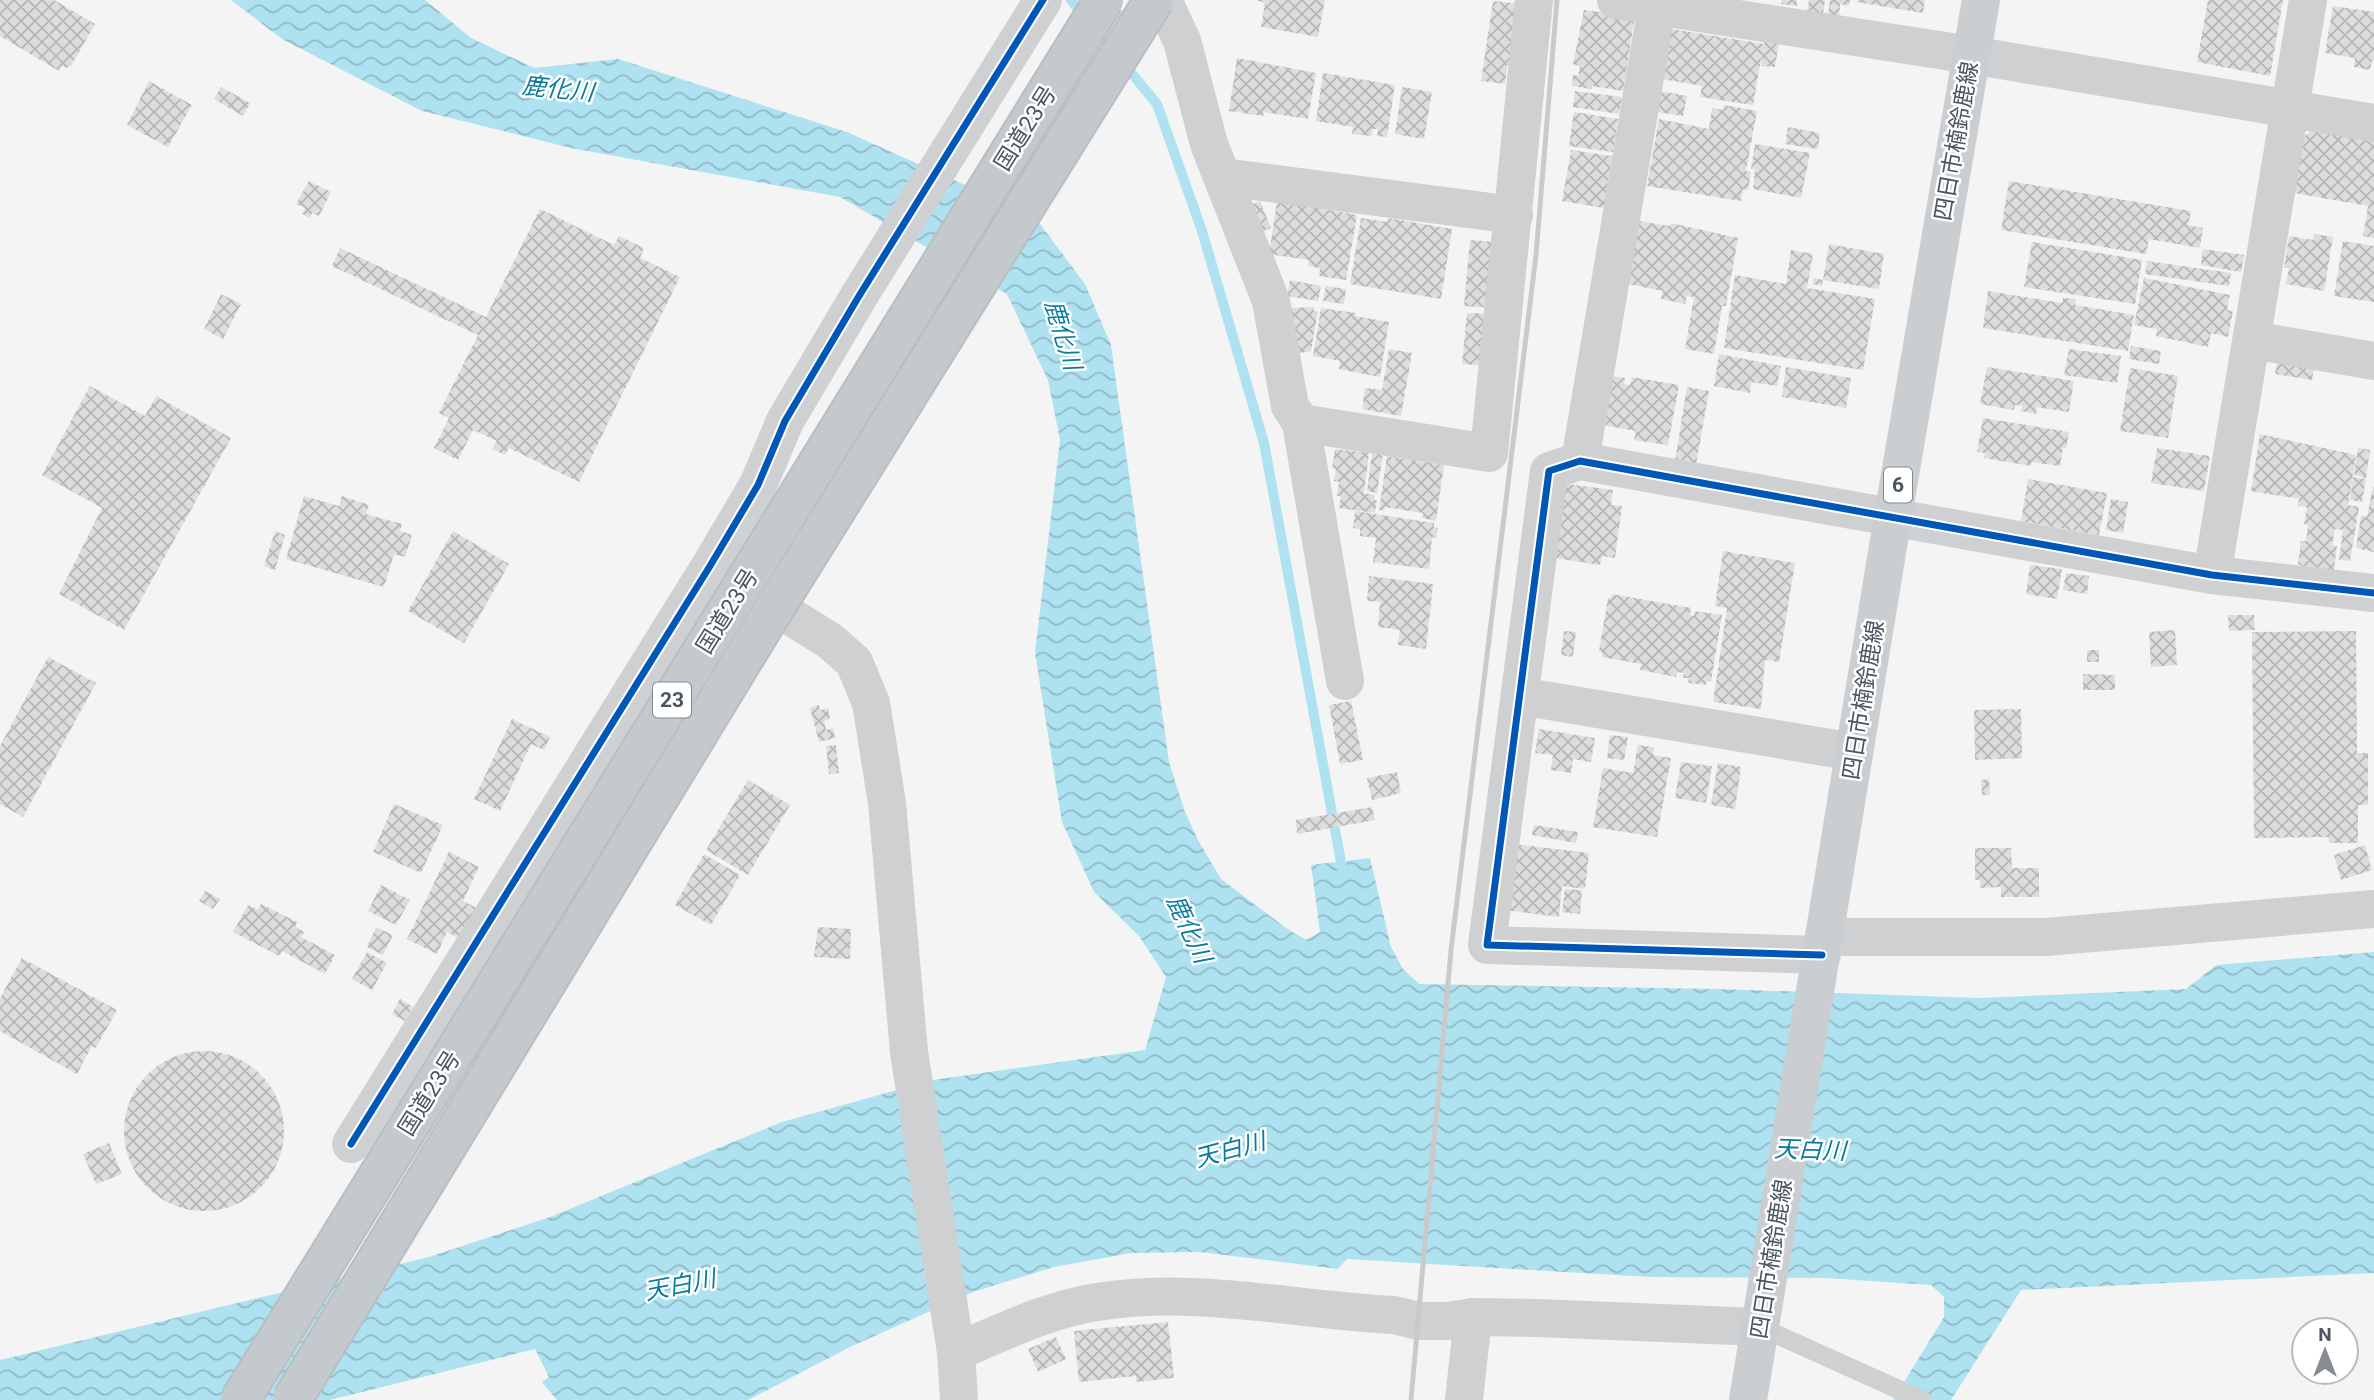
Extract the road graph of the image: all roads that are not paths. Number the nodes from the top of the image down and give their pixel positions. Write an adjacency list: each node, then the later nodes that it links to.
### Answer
1 (1043, 0): 20 (street)
2 (1104, 0): 32 (highway, 国道23号 / 23, bridge)
3 (1154, 0): 33 (highway, 国道23号 / 23, bridge)
4 (1163, 0): 13 (street)
5 (1534, 0): 14 (street)
6 (1616, 0): 9 (street)
7 (1980, 0): 10 (main road, 四日市楠鈴鹿線 / 6)
8 (2308, 0): 11 (street)
9 (1657, 3): 10 (street); 18 (street)
10 (1971, 55): 11 (street); 19 (main road, 四日市楠鈴鹿線 / 6)
11 (2289, 109): 12 (street); 15 (street)
12 (2374, 123)
13 (1223, 177): 14 (street); 17 (street)
14 (1514, 215): 17 (street)
15 (2252, 340): 16 (street); 21 (street)
16 (2374, 361)
17 (1301, 423): 23 (street)
18 (1580, 461): 19 (street); 24 (street)
19 (1893, 516): 21 (street); 25 (main road, 四日市楠鈴鹿線 / 6)
20 (710, 566): 28 (street); 31 (street)
21 (2212, 575): 22 (street)
22 (2374, 593)
23 (1345, 681)
24 (1520, 696): 25 (street); 27 (street)
25 (1854, 752): 27 (main road, 四日市楠鈴鹿線 / 6)
26 (2374, 909): 27 (street)
27 (1822, 954): 29 (main road, 四日市楠鈴鹿線 / 6)
28 (351, 1144)
29 (1762, 1313): 30 (street); 36 (main road, 四日市楠鈴鹿線 / 6); 37 (lane)
30 (1473, 1318): 31 (street); 35 (street)
31 (956, 1352): 34 (street)
32 (240, 1400)
33 (292, 1400)
34 (960, 1400)
35 (1464, 1400)
36 (1748, 1400)
37 (1922, 1400)

